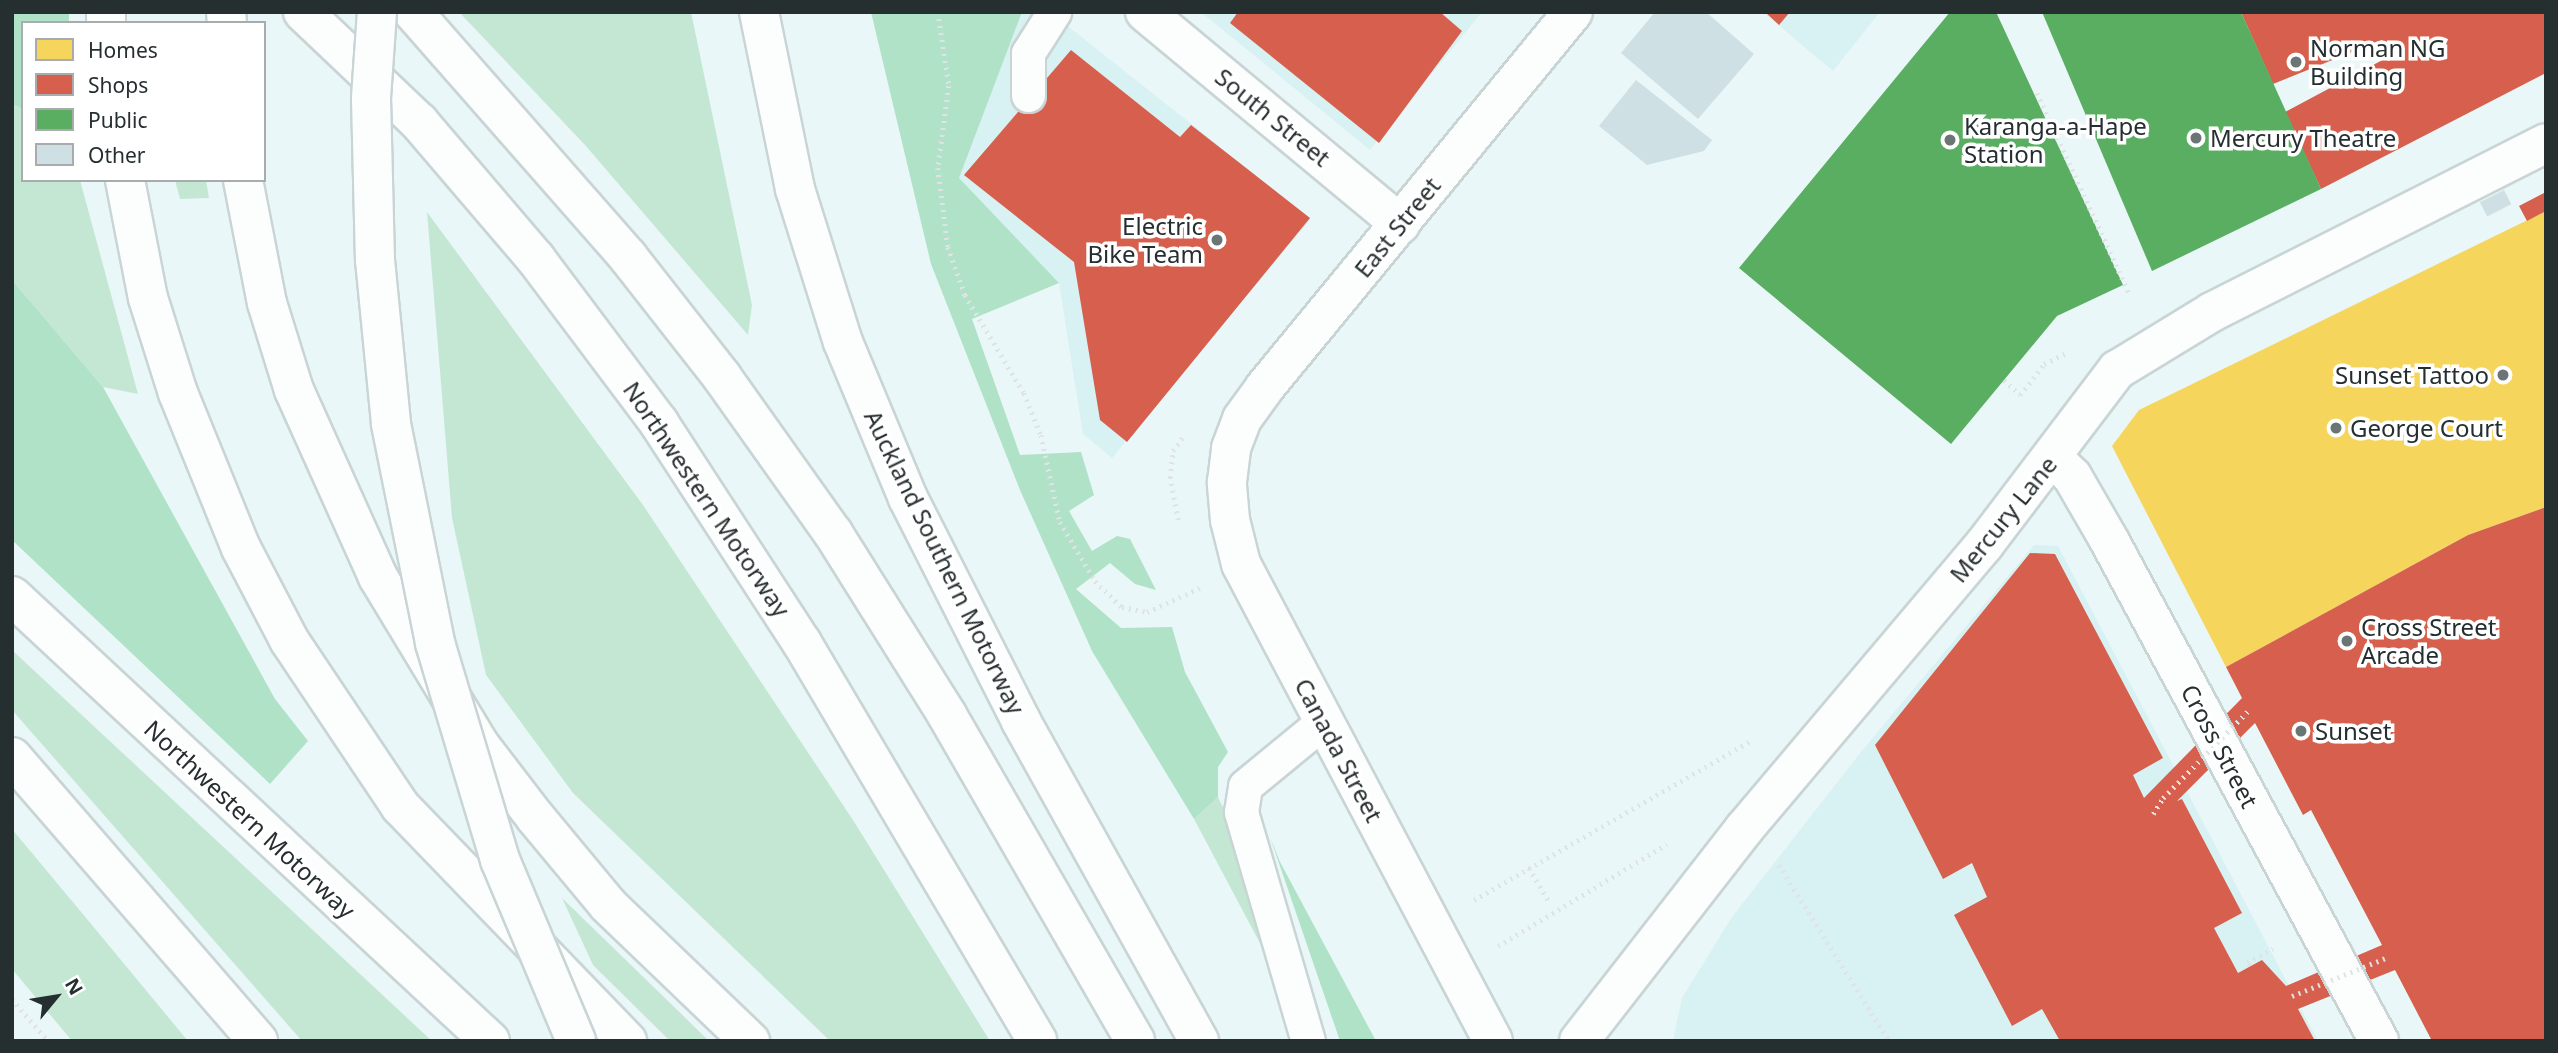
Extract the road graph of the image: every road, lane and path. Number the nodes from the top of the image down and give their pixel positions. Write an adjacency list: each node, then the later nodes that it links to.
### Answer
1 (303, 12): 42 (main road, Northwestern Motorway)
2 (377, 12): 39 (main road, bridge)
3 (413, 12): 43 (main road)
4 (759, 12): 44 (main road, Auckland Southern Motorway)
5 (938, 12): 20 (path)
6 (1054, 12): 10 (lane)
7 (1145, 12): 14 (main road, South Street)
8 (1573, 12): 14 (main road, East Street)
9 (2037, 93): 15 (path)
10 (1028, 94)
11 (2546, 143): 19 (main road, Mercury Lane)
12 (243, 182): 41 (main road)
13 (127, 196): 40 (main road)
14 (1399, 224): 18 (main road, East Street)
15 (2129, 293)
16 (2075, 349): 17 (path)
17 (2004, 380)
18 (1231, 448): 23 (main road, Canada Street)
19 (2052, 457): 47 (main road, Mercury Lane); 49 (main road, Cross Street)
20 (1204, 586)
21 (12, 596): 38 (main road, Northwestern Motorway)
22 (2249, 710): 26 (path, bridge)
23 (1324, 721): 45 (lane); 46 (main road, Canada Street)
24 (1763, 734): 28 (path)
25 (12, 757): 37 (main road)
26 (2153, 814)
27 (1772, 858): 48 (path)
28 (1529, 868): 29 (path); 30 (path)
29 (1549, 901)
30 (1469, 902)
31 (2273, 949): 33 (path)
32 (2388, 957): 34 (path, bridge)
33 (2250, 966)
34 (2292, 996)
35 (12, 999): 36 (path)
36 (48, 1041)
37 (258, 1041)
38 (490, 1041)
39 (576, 1041)
40 (627, 1041)
41 (750, 1041)
42 (1037, 1041)
43 (1135, 1041)
44 (1199, 1041)
45 (1308, 1041)
46 (1493, 1041)
47 (1579, 1041)
48 (1889, 1041)
49 (2379, 1041)

